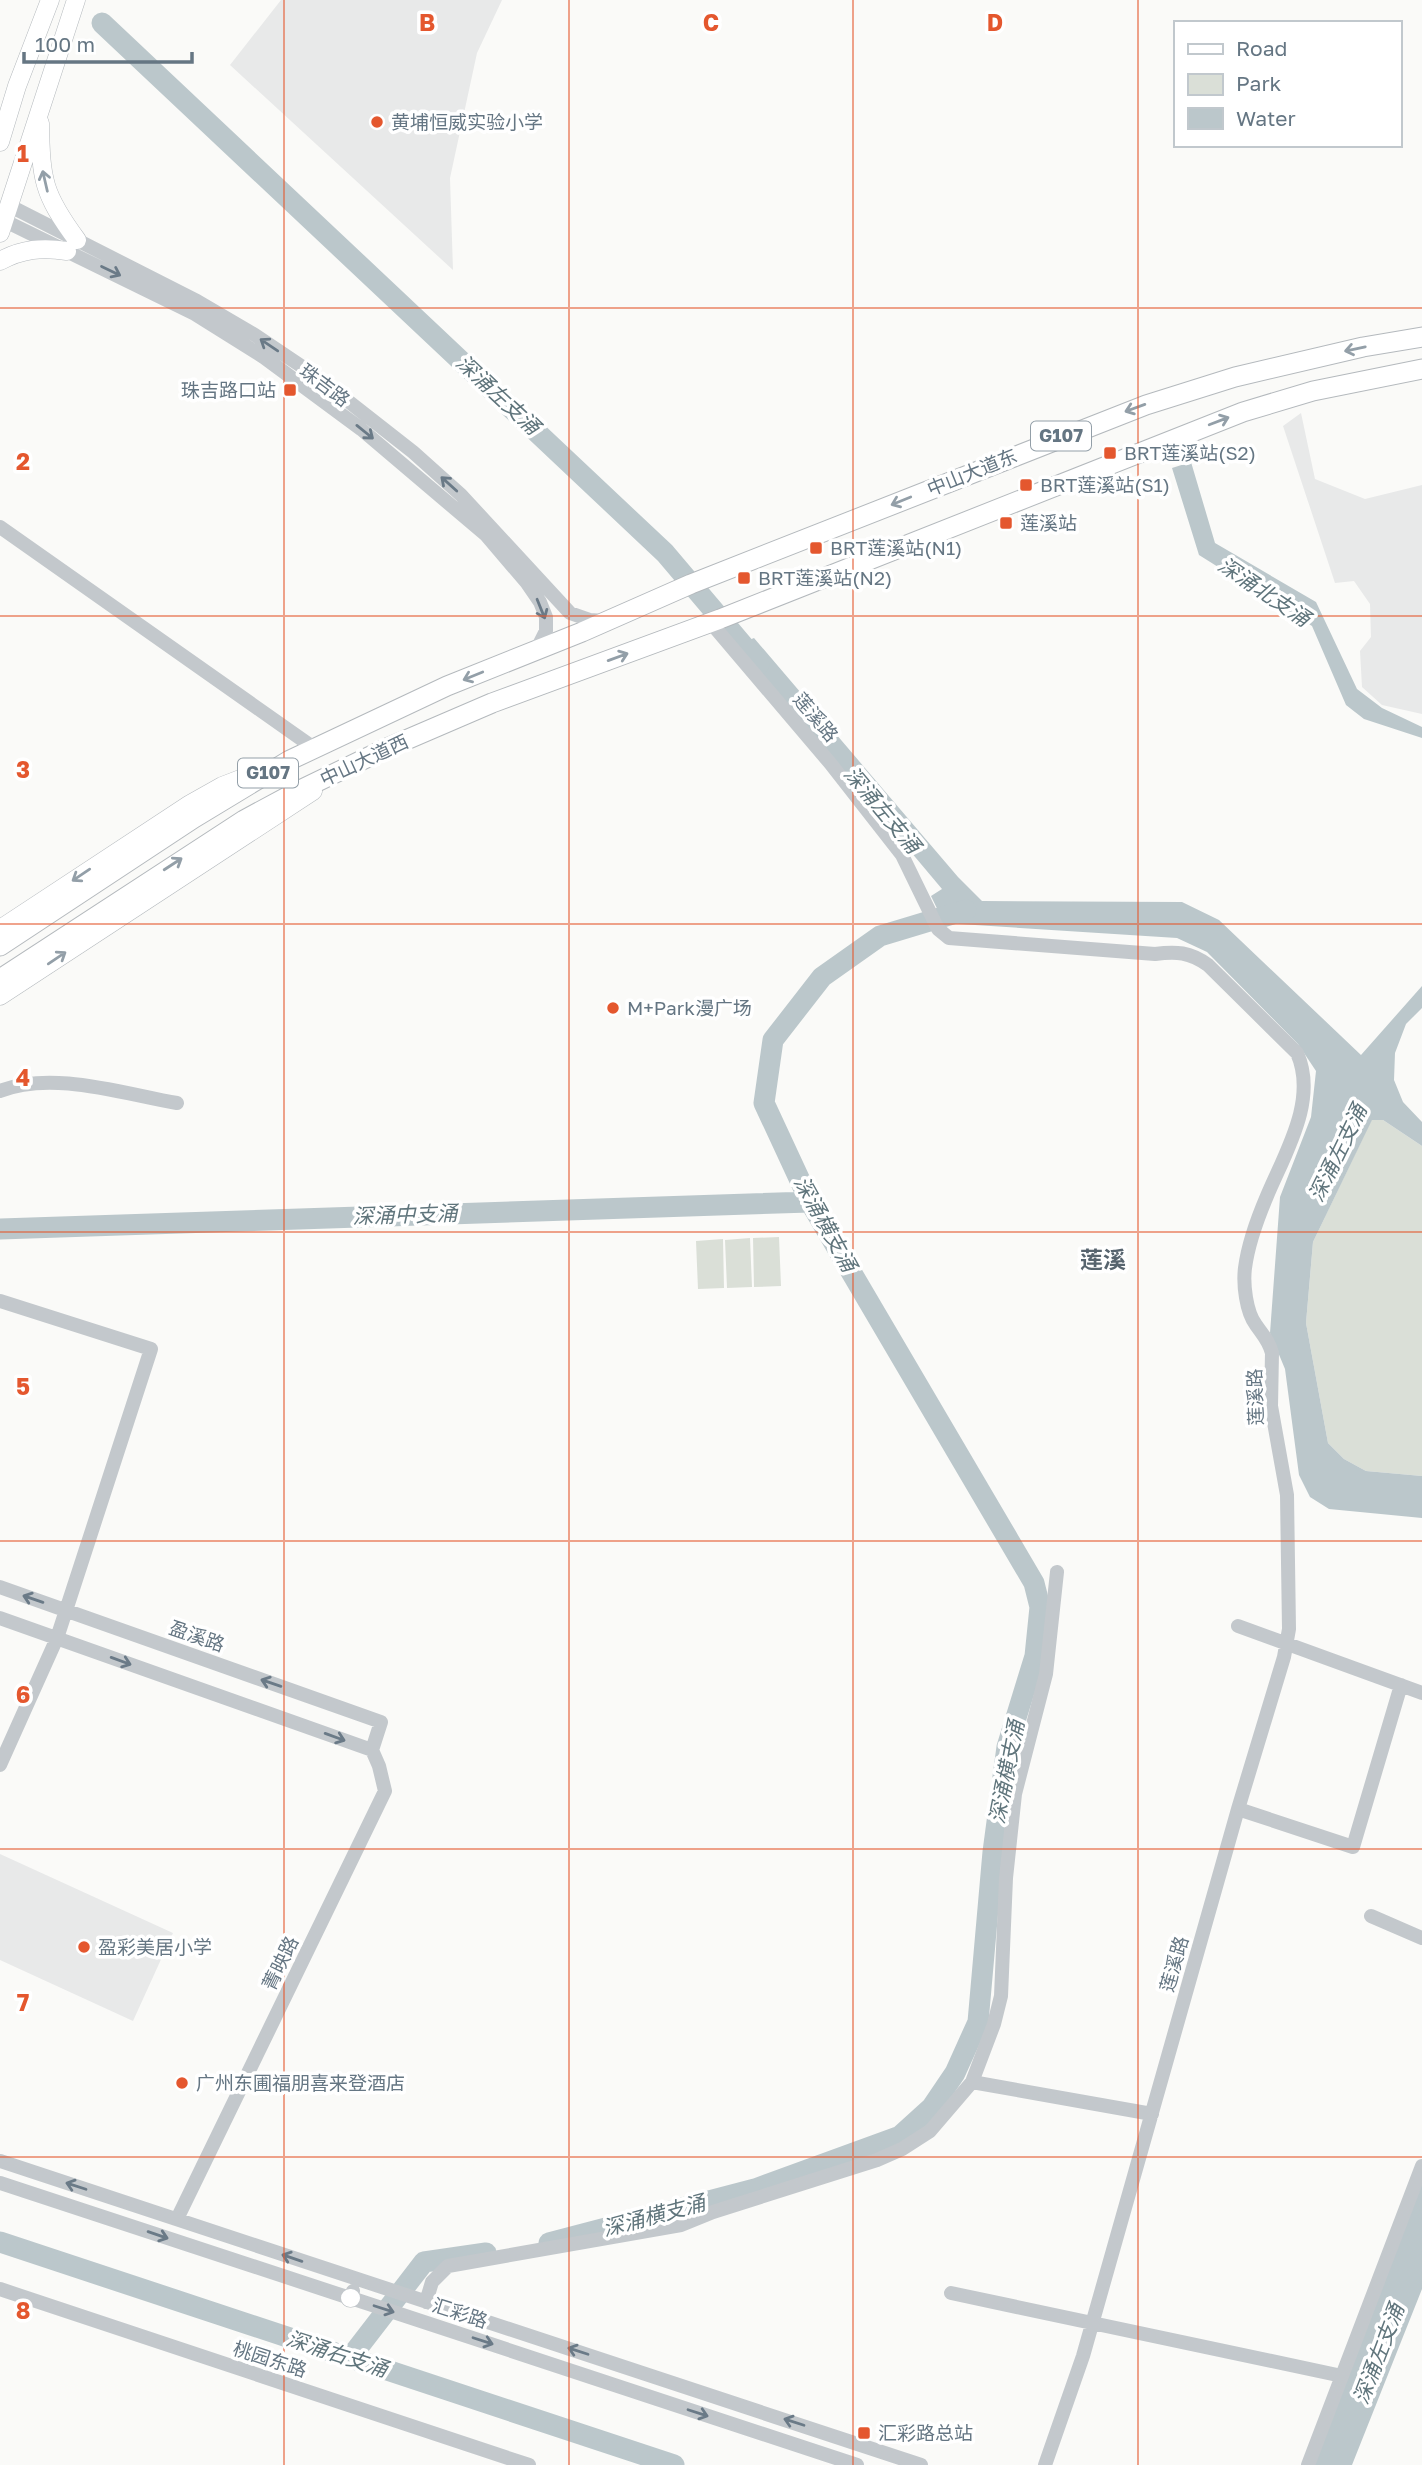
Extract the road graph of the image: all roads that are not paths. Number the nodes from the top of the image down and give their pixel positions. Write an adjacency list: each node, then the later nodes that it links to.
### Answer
1 (41, 0): 5 (street)
2 (50, 0): 5 (main road)
3 (76, 0): 6 (main road)
4 (86, 0): 6 (street)
5 (34, 38): 7 (main road)
6 (59, 49): 8 (main road)
7 (17, 86): 9 (main road); 10 (main road)
8 (40, 104): 11 (main road); 12 (main road, one-way to 8)
9 (0, 106)
10 (0, 142)
11 (3, 216): 12 (street, 珠吉路)
12 (72, 245): 13 (main road); 17 (street, 珠吉路, one-way to 12); 19 (street, 珠吉路, one-way to 19)
13 (0, 261)
14 (1422, 337): 17 (highway, 中山大道东 / G107, one-way to 17)
15 (1422, 369): 18 (highway, G107, one-way to 15)
16 (0, 527): 20 (street)
17 (606, 621): 19 (highway, 中山大道西 / G107)
18 (716, 621): 22 (highway, 中山大道西 / G107, one-way to 18); 36 (street, 莲溪路)
19 (536, 651): 20 (highway, 中山大道西 / G107, one-way to 20)
20 (314, 748): 21 (highway, 中山大道西 / G107)
21 (290, 760): 23 (main road, one-way to 23); 24 (highway, 中山大道西 / G107)
22 (351, 766): 25 (highway, 中山大道西 / G107, one-way to 22); 26 (main road, one-way to 22)
23 (0, 929)
24 (0, 946)
25 (0, 979)
26 (0, 996)
27 (0, 1091): 28 (street)
28 (177, 1103)
29 (0, 1301): 32 (street)
30 (1057, 1572): 44 (street)
31 (0, 1587): 32 (street, 盈溪路, one-way to 31)
32 (66, 1611): 35 (street); 39 (street, 盈溪路, one-way to 32)
33 (0, 1618): 35 (street)
34 (1238, 1626): 36 (street)
35 (57, 1638): 39 (street, one-way to 39); 40 (street)
36 (1287, 1644): 37 (street); 41 (street, 莲溪路)
37 (1401, 1685): 38 (street); 41 (street)
38 (1422, 1693)
39 (372, 1750): 49 (street, 菁映路)
40 (0, 1765)
41 (1238, 1809): 45 (street, 莲溪路)
42 (1371, 1916): 43 (street)
43 (1422, 1938)
44 (972, 2082): 45 (street); 56 (street)
45 (1152, 2114): 57 (street, 莲溪路)
46 (0, 2161): 49 (street, 汇彩路, one-way to 46)
47 (1422, 2166): 58 (street)
48 (0, 2183): 52 (street, 汇彩路, one-way to 52)
49 (177, 2219): 50 (street, 汇彩路, one-way to 49)
50 (327, 2269): 51 (street, 汇彩路); 52 (street)
51 (363, 2282): 55 (street); 56 (street, 汇彩路)
52 (320, 2288): 55 (street, 汇彩路)
53 (0, 2289): 59 (street, 桃园东路)
54 (951, 2293): 57 (street)
55 (351, 2298): 60 (street, 汇彩路, one-way to 60)
56 (420, 2301): 61 (street, 汇彩路, one-way to 56)
57 (1093, 2323): 58 (street); 62 (street, 莲溪路)
58 (1342, 2375): 63 (street)
59 (529, 2465)
60 (857, 2465)
61 (921, 2465)
62 (1045, 2465)
63 (1308, 2465)

